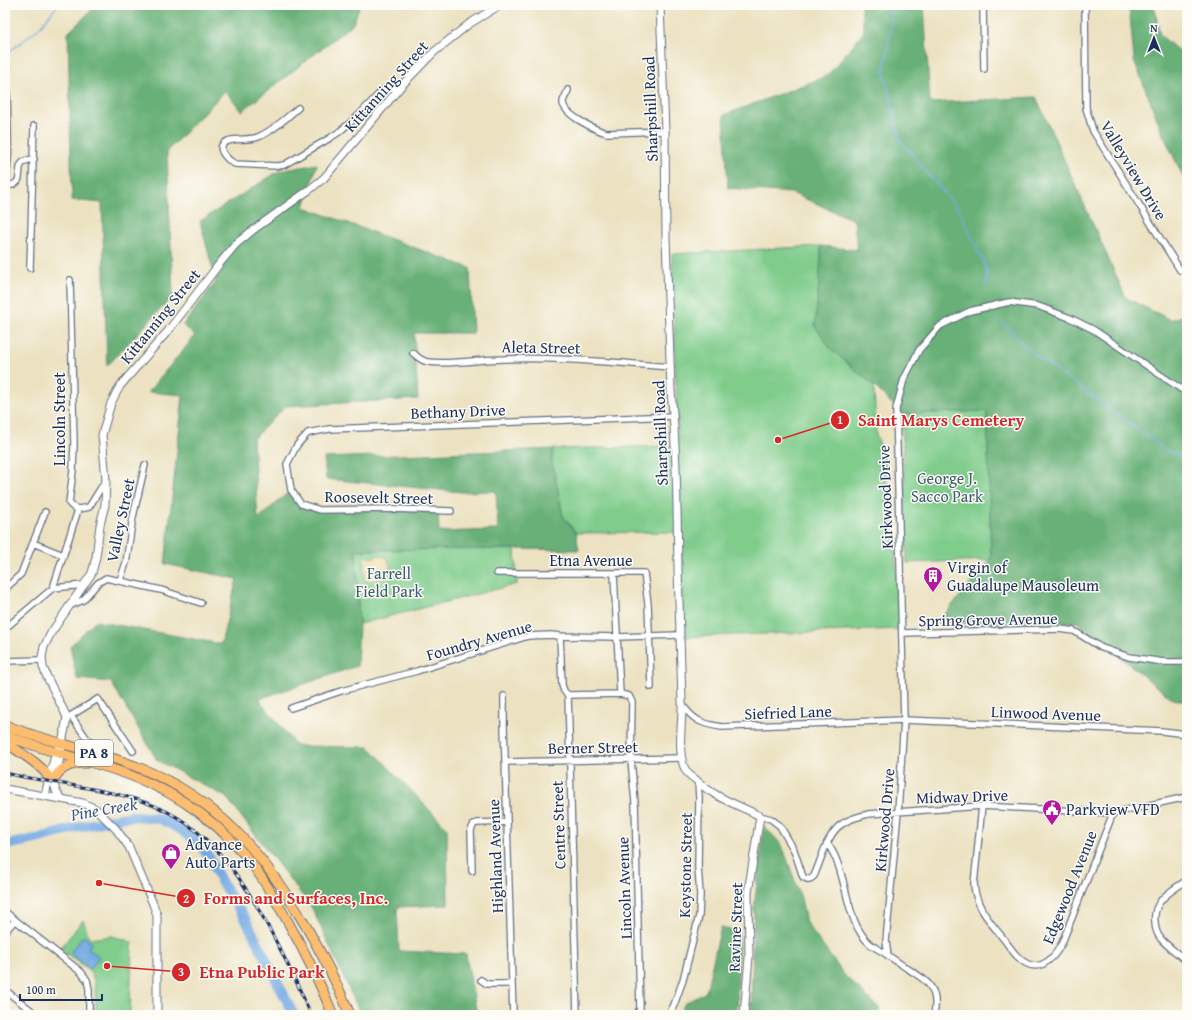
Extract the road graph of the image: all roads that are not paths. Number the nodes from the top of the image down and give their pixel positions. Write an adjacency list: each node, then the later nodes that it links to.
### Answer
1 (500, 5): 8 (street, Kittanning Street)
2 (660, 5): 12 (street, Sharpshill Road)
3 (983, 5): 6 (street)
4 (1085, 5): 17 (street, Valleyview Drive)
5 (5, 67): 7 (highway)
6 (984, 69)
7 (5, 70): 14 (highway)
8 (399, 88): 10 (street); 24 (street, Kittanning Street)
9 (568, 90): 12 (street)
10 (298, 108)
11 (34, 126): 13 (street)
12 (665, 131): 20 (street, Sharpshill Road)
13 (34, 158): 15 (street); 16 (street)
14 (5, 177)
15 (5, 186)
16 (30, 268)
17 (1180, 270)
18 (70, 280): 26 (street, Lincoln Street)
19 (413, 353): 20 (street, Aleta Street)
20 (671, 367): 22 (street, Sharpshill Road)
21 (1187, 393): 40 (street, Kirkwood Drive)
22 (674, 416): 25 (street, Bethany Drive); 41 (street, Sharpshill Road)
23 (145, 465): 33 (street, Valley Street)
24 (106, 480): 26 (street); 34 (street, Kittanning Street)
25 (291, 490): 27 (street, Roosevelt Street)
26 (78, 510): 30 (street)
27 (451, 511)
28 (45, 512): 29 (street)
29 (33, 543): 30 (street); 36 (street)
30 (63, 555): 35 (street)
31 (497, 573): 32 (street, Etna Avenue)
32 (614, 574): 43 (street, Etna Avenue); 44 (street)
33 (120, 580): 37 (street); 38 (street)
34 (84, 585): 35 (street); 38 (street, Kittanning Street)
35 (53, 588): 39 (street)
36 (5, 589)
37 (201, 603)
38 (69, 606): 45 (street, Kittanning Street)
39 (5, 626)
40 (902, 633): 47 (street, Spring Grove Avenue); 55 (street, Kirkwood Drive)
41 (679, 635): 43 (street, Foundry Avenue); 52 (street, Sharpshill Road)
42 (560, 636): 44 (street, Foundry Avenue); 50 (street, Centre Street); 53 (street, Foundry Avenue)
43 (649, 636): 44 (street, Foundry Avenue); 48 (street, Etna Avenue)
44 (617, 637): 49 (street)
45 (42, 660): 46 (street); 54 (street)
46 (5, 661)
47 (1187, 662)
48 (651, 687)
49 (620, 694): 50 (street); 66 (street, Lincoln Avenue)
50 (568, 695): 65 (street, Centre Street)
51 (504, 696): 67 (street, Highland Avenue)
52 (682, 704): 55 (street, Siefried Lane); 64 (street, Sharpshill Road)
53 (292, 708)
54 (69, 717): 60 (street); 61 (street); 62 (street)
55 (904, 720): 57 (street, Linwood Avenue); 76 (street, Kirkwood Drive)
56 (5, 725): 60 (highway, PA 8)
57 (1187, 734)
58 (5, 735): 63 (highway, PA 8)
59 (5, 742): 69 (highway)
60 (62, 743): 63 (street); 95 (highway, PA 8)
61 (90, 743)
62 (133, 751)
63 (59, 752): 68 (highway, PA 8); 69 (street)
64 (681, 758): 66 (street, Berner Street); 70 (street)
65 (570, 760): 66 (street, Berner Street); 67 (street, Berner Street); 97 (street, Centre Street)
66 (631, 760): 98 (street, Lincoln Avenue)
67 (505, 762): 79 (street, Highland Avenue)
68 (96, 764): 69 (highway); 94 (highway, PA 8)
69 (52, 777): 72 (street); 74 (street)
70 (698, 782): 78 (street); 99 (street, Keystone Street)
71 (5, 789): 72 (street)
72 (45, 796): 74 (street)
73 (1187, 797): 77 (street, Midway Drive)
74 (61, 799): 93 (street)
75 (982, 806): 76 (street, Midway Drive); 77 (street, Midway Drive); 77 (street, Edgewood Avenue)
76 (898, 812): 80 (street, Midway Drive); 86 (street, Kirkwood Drive)
77 (1113, 813)
78 (760, 816): 80 (street, Midway Drive); 100 (street, Ravine Street)
79 (507, 822): 81 (street); 89 (street, Highland Avenue)
80 (827, 843): 86 (street)
81 (472, 871)
82 (1187, 880): 87 (street)
83 (5, 912): 84 (street)
84 (15, 920): 85 (street); 92 (street)
85 (5, 932)
86 (888, 956): 101 (street)
87 (1187, 962)
88 (481, 980): 89 (street)
89 (511, 984): 96 (street, Highland Avenue)
90 (5, 990): 91 (street)
91 (37, 1015)
92 (89, 1015)
93 (157, 1015)
94 (333, 1015)
95 (350, 1015)
96 (513, 1015)
97 (577, 1015)
98 (636, 1015)
99 (669, 1015)
100 (744, 1015)
101 (934, 1015)

